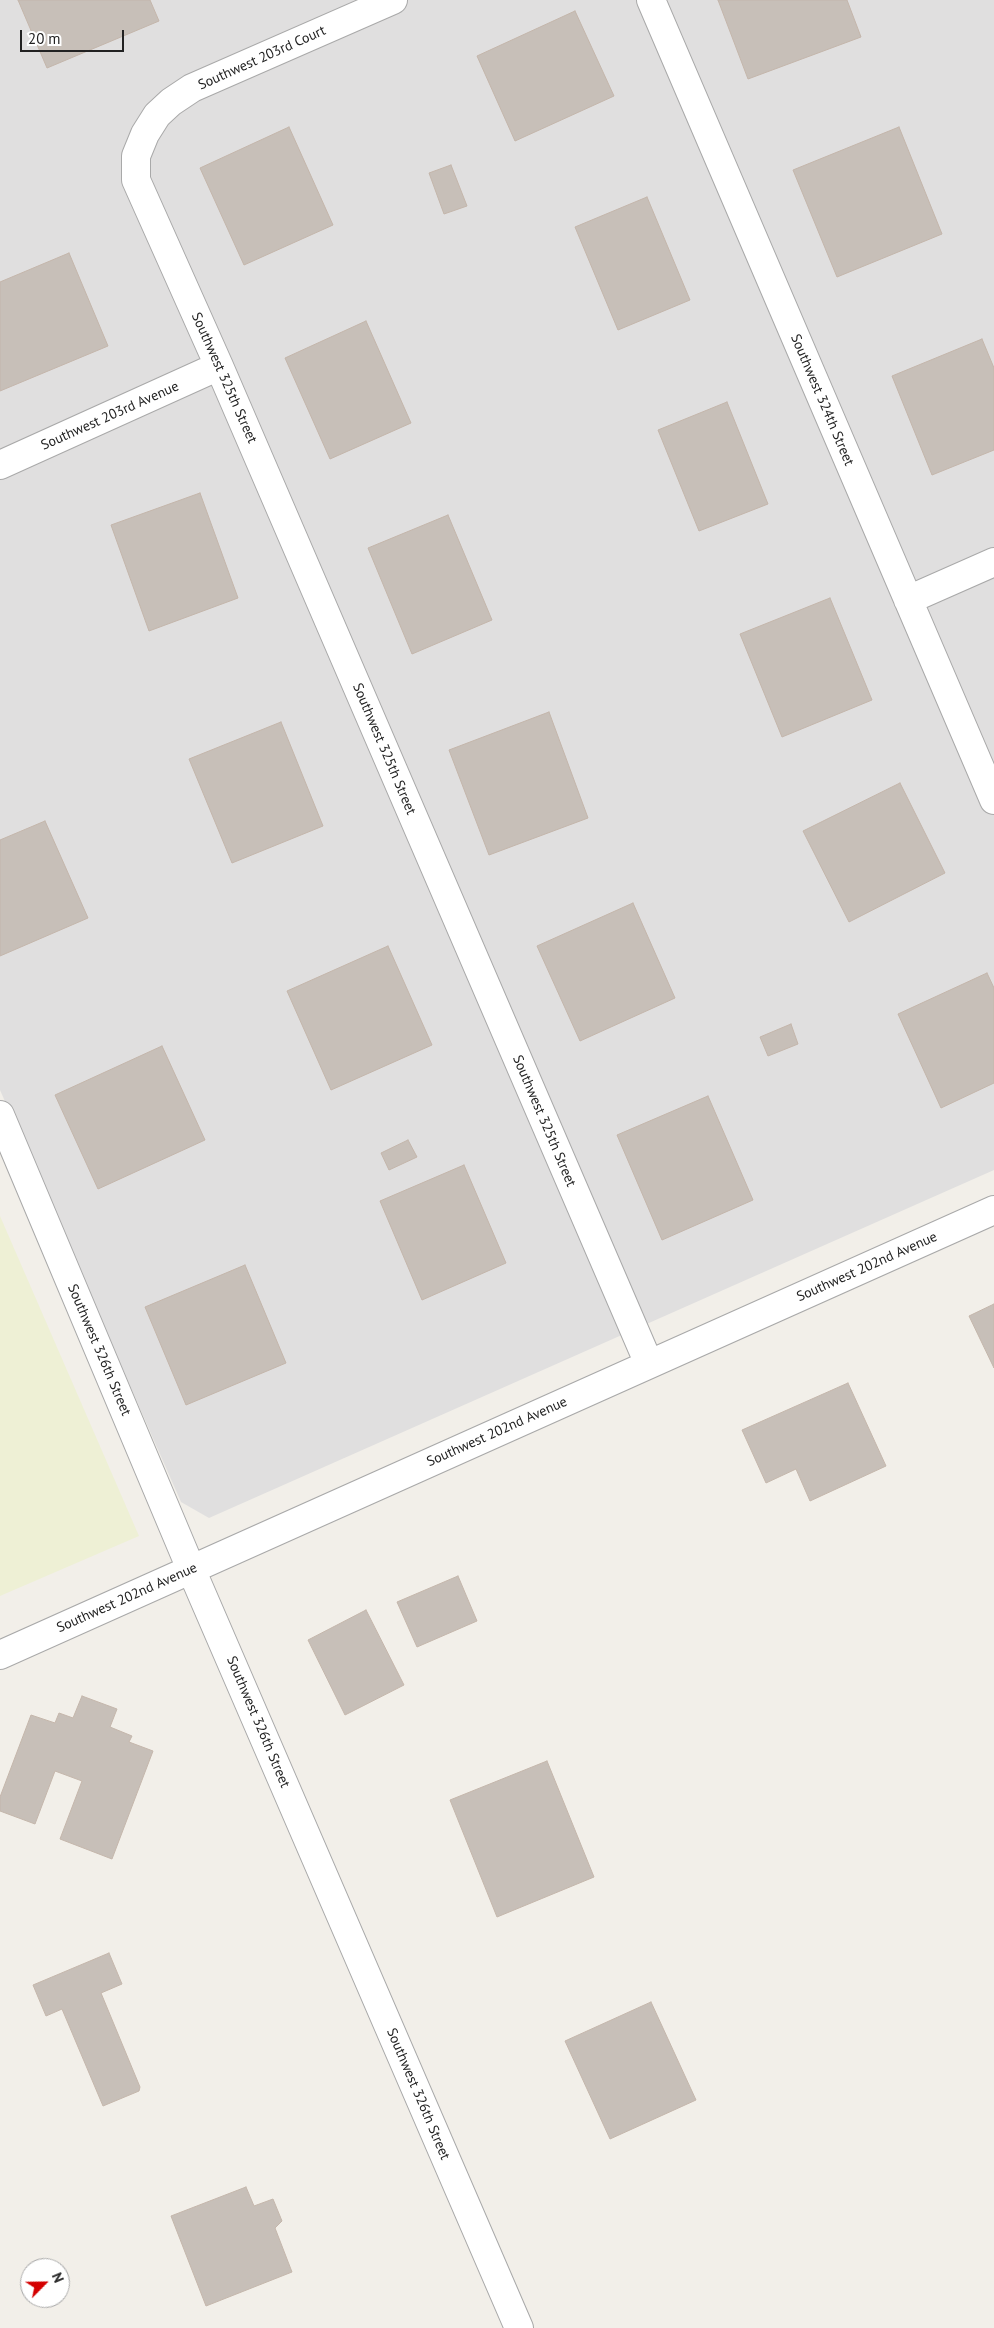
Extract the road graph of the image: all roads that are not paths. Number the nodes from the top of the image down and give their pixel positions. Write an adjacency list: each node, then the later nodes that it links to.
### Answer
1 (393, 0): 3 (street, Southwest 203rd Court)
2 (651, 0): 7 (street, Southwest 324th Street)
3 (145, 134): 4 (street, Southwest 325th Street)
4 (219, 366): 5 (street, Southwest 203rd Avenue); 11 (street, Southwest 325th Street)
5 (0, 465)
6 (994, 562): 7 (street)
7 (908, 600): 8 (street, Southwest 324th Street)
8 (994, 800)
9 (0, 1115): 12 (street, Southwest 326th Street)
10 (994, 1210): 11 (street, Southwest 202nd Avenue)
11 (649, 1364): 12 (street, Southwest 202nd Avenue)
12 (191, 1568): 13 (street, Southwest 202nd Avenue); 14 (street, Southwest 326th Street)
13 (0, 1655)
14 (519, 2328)

